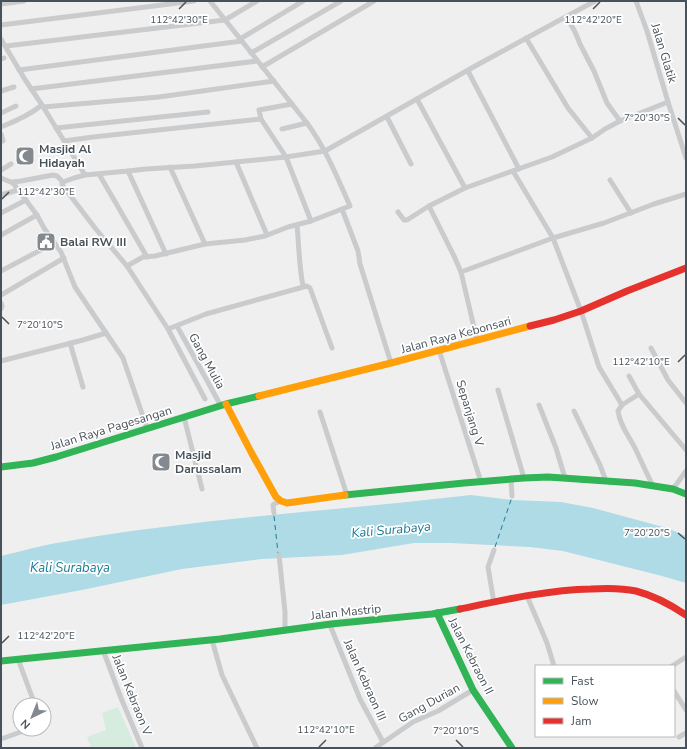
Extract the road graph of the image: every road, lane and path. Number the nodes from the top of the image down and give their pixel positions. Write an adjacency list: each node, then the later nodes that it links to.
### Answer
1 (24, 1): 10 (street)
2 (194, 1): 13 (street)
3 (210, 1): 12 (street)
4 (257, 1): 12 (street)
5 (303, 1): 16 (street)
6 (340, 1): 18 (street)
7 (374, 1): 20 (street)
8 (595, 1): 11 (street)
9 (636, 1): 28 (street, Jalan Glatik)
10 (1, 4)
11 (567, 17): 14 (street); 36 (street)
12 (225, 20): 16 (street); 17 (street)
13 (1, 25)
14 (526, 38): 22 (street); 42 (street)
15 (1, 39): 17 (street)
16 (241, 40): 18 (street); 21 (street)
17 (6, 46): 21 (street)
18 (251, 53): 19 (street)
19 (257, 61): 20 (street); 25 (street)
20 (262, 66): 23 (street)
21 (19, 70): 25 (street)
22 (468, 70): 27 (street); 52 (street)
23 (274, 81): 29 (street); 31 (street)
24 (14, 87): 26 (street)
25 (31, 89): 31 (street)
26 (1, 91)
27 (417, 100): 34 (street); 62 (street)
28 (668, 102): 36 (street); 47 (street, Jalan Glatik)
29 (292, 104): 35 (street); 37 (street)
30 (16, 106): 33 (street)
31 (42, 106): 38 (street); 39 (street)
32 (208, 112): 39 (street)
33 (1, 113)
34 (387, 117): 45 (street); 50 (street)
35 (261, 119): 44 (street); 46 (street)
36 (620, 121): 42 (street)
37 (307, 123): 40 (street); 45 (street)
38 (1, 127)
39 (56, 128): 44 (street)
40 (282, 129)
41 (1, 134): 43 (street)
42 (592, 138): 52 (street)
43 (3, 141)
44 (64, 141): 57 (street)
45 (325, 151): 46 (street); 67 (street)
46 (286, 158): 48 (street); 72 (street)
47 (686, 158)
48 (236, 162): 51 (street); 75 (street)
49 (11, 164): 53 (street)
50 (411, 164)
51 (170, 167): 54 (street); 78 (street)
52 (519, 169): 55 (street)
53 (1, 170)
54 (128, 171): 56 (street); 79 (street)
55 (513, 171): 62 (street); 76 (street)
56 (99, 174): 57 (street); 80 (street)
57 (85, 175): 60 (street)
58 (1, 178): 61 (street)
59 (610, 180): 70 (street)
60 (62, 181): 61 (street); 82 (street)
61 (15, 186): 63 (street); 65 (street)
62 (466, 188): 66 (street)
63 (1, 194)
64 (686, 194): 70 (street)
65 (26, 200): 69 (street); 71 (street)
66 (429, 206): 68 (street); 85 (street)
67 (342, 209): 72 (street); 100 (street)
68 (398, 212)
69 (1, 213)
70 (631, 213): 76 (street)
71 (37, 215): 74 (street); 77 (street)
72 (311, 221): 73 (street)
73 (297, 225): 75 (street); 86 (street)
74 (1, 235)
75 (267, 235): 78 (street)
76 (553, 238): 85 (street); 90 (street)
77 (54, 243): 81 (street); 84 (street)
78 (205, 244): 79 (street)
79 (166, 254): 80 (street)
80 (147, 257): 82 (street)
81 (64, 258): 87 (street); 93 (street)
82 (127, 266): 92 (street)
83 (686, 268): 90 (main road, Jalan Raya Kebonsari)
84 (1, 271)
85 (461, 272): 94 (street)
86 (303, 286): 91 (street); 96 (street)
87 (1, 295)
88 (1, 303): 89 (street)
89 (1, 309)
90 (581, 311): 94 (main road, Jalan Raya Kebonsari); 109 (street)
91 (177, 326): 92 (street); 107 (street, Gang Mulia)
92 (168, 329): 105 (street)
93 (106, 333): 95 (street); 113 (street)
94 (477, 340): 98 (main road, Jalan Raya Kebonsari)
95 (70, 343): 99 (street); 102 (street)
96 (332, 348)
97 (651, 348): 106 (street)
98 (439, 350): 100 (main road, Jalan Raya Kebonsari); 121 (street, Sepanjang V)
99 (1, 361)
100 (391, 363): 107 (main road, Jalan Raya Kebonsari)
101 (629, 376): 104 (street)
102 (83, 387)
103 (498, 390): 117 (street)
104 (638, 394): 109 (street); 114 (street)
105 (205, 399)
106 (686, 402)
107 (223, 405): 112 (main road, Jalan Raya Pagesangan); 128 (main road)
108 (539, 405): 118 (street)
109 (622, 405): 122 (street)
110 (574, 410): 120 (street)
111 (320, 412): 126 (street)
112 (184, 417): 113 (main road, Jalan Raya Pagesangan); 124 (street)
113 (146, 428): 115 (main road, Jalan Raya Pagesangan)
114 (686, 450)
115 (1, 467)
116 (686, 471): 123 (street)
117 (524, 478): 118 (main road); 119 (main road)
118 (565, 478): 120 (main road)
119 (511, 480): 121 (main road); 127 (street)
120 (606, 481): 122 (main road)
121 (481, 482): 126 (main road)
122 (653, 486): 123 (main road)
123 (673, 489): 125 (main road)
124 (202, 490)
125 (686, 494)
126 (347, 495): 128 (main road)
127 (512, 496)
128 (281, 501): 129 (street)
129 (274, 513)
130 (494, 550): 133 (street)
131 (279, 555): 137 (street)
132 (527, 596): 133 (main road, Jalan Mastrip); 135 (main road, Jalan Mastrip); 143 (street)
133 (494, 603): 134 (main road, Jalan Mastrip)
134 (437, 613): 136 (main road, Jalan Mastrip); 145 (main road, Jalan Kebraon II)
135 (686, 615)
136 (330, 625): 137 (main road, Jalan Mastrip); 153 (street, Jalan Kebraon III)
137 (285, 631): 138 (main road, Jalan Mastrip)
138 (212, 640): 139 (main road, Jalan Mastrip); 155 (street)
139 (103, 650): 141 (main road, Jalan Mastrip); 154 (street, Jalan Kebraon V)
140 (686, 657): 144 (street)
141 (18, 659): 142 (main road, Jalan Mastrip); 147 (street)
142 (1, 661)
143 (554, 665)
144 (674, 665)
145 (473, 690): 153 (street, Gang Durian); 157 (main road, Jalan Kebraon II)
146 (675, 694): 148 (street)
147 (32, 697)
148 (686, 710)
149 (686, 733): 151 (street)
150 (12, 735): 152 (street)
151 (678, 737)
152 (1, 739)
153 (383, 742): 156 (street, Gang Durian)
154 (142, 748)
155 (257, 748)
156 (375, 748)
157 (512, 748)

